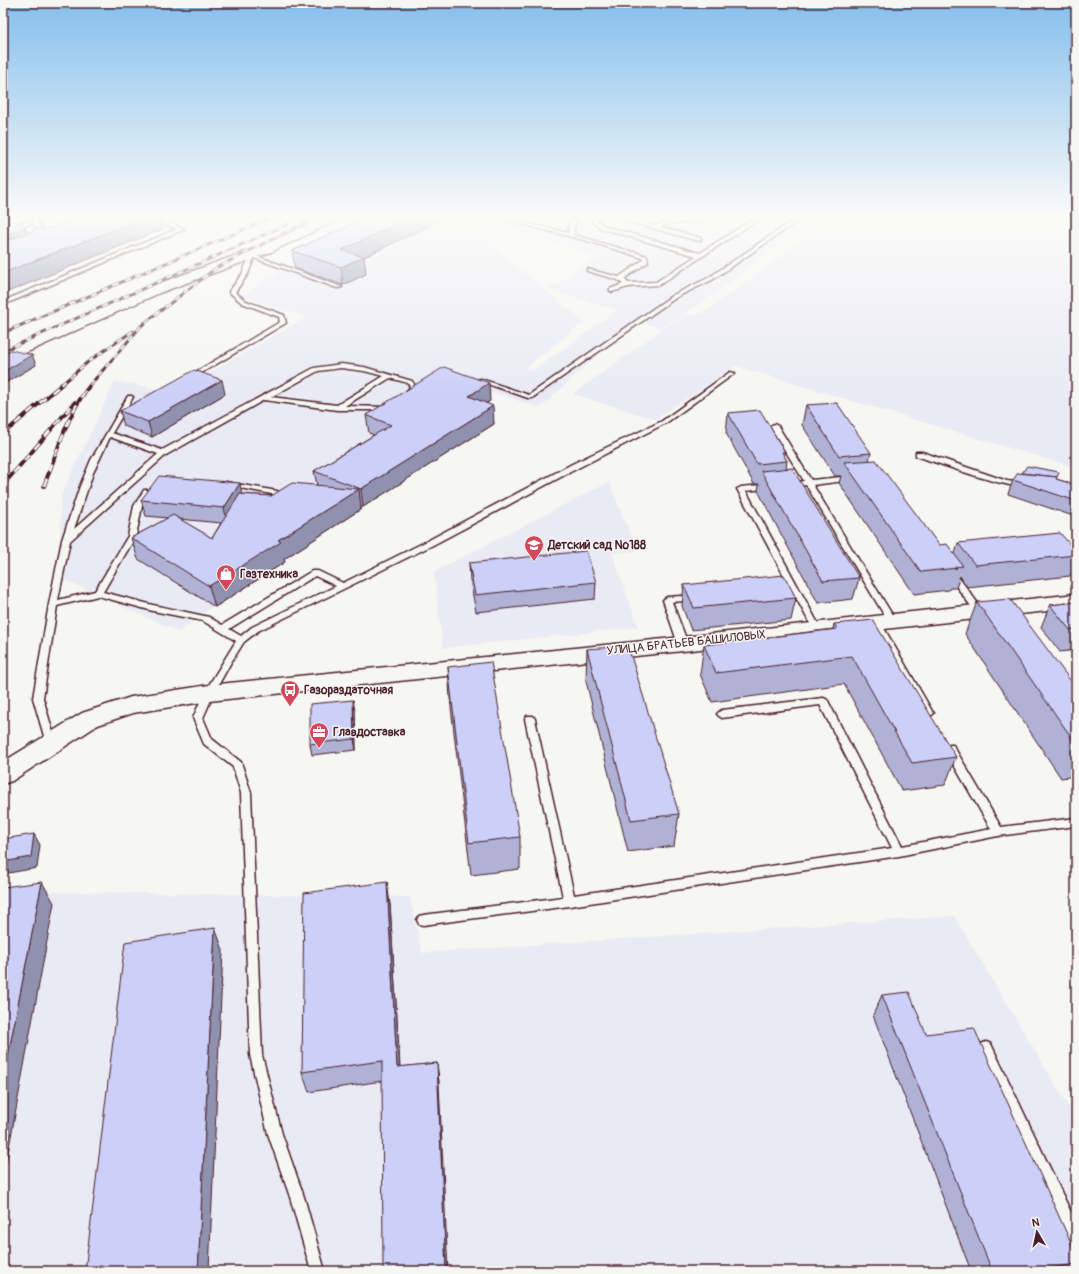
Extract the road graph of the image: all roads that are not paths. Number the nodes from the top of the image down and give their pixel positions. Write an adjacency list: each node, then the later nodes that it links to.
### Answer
1 (67, 276): 13 (lane)
2 (193, 276): 14 (street)
3 (244, 276): 18 (lane)
4 (308, 276): 11 (lane)
5 (611, 276): 9 (lane)
6 (624, 276): 9 (lane)
7 (668, 276): 10 (lane)
8 (714, 276): 17 (lane)
9 (620, 279): 10 (lane)
10 (627, 285): 12 (lane)
11 (339, 288)
12 (612, 290)
13 (3, 303)
14 (3, 358)
15 (732, 373): 34 (lane)
16 (389, 376): 20 (lane); 21 (lane); 21 (lane)
17 (471, 378)
18 (181, 383)
19 (130, 397): 23 (lane)
20 (263, 398): 21 (lane); 24 (lane)
21 (337, 408)
22 (774, 426): 28 (lane)
23 (108, 434): 24 (lane); 32 (lane)
24 (163, 453): 32 (lane)
25 (919, 454): 29 (lane)
26 (863, 477): 28 (lane)
27 (222, 483): 31 (lane)
28 (808, 483): 40 (lane); 42 (lane)
29 (1034, 486)
30 (151, 489): 35 (lane)
31 (277, 493)
32 (66, 540): 38 (lane)
33 (947, 567): 39 (lane)
34 (343, 586): 41 (lane); 43 (lane)
35 (98, 593): 38 (lane); 41 (lane)
36 (705, 597): 44 (lane)
37 (1076, 601): 39 (street, УЛИЦА БРАТЬЕВ БАШИЛОВЫХ)
38 (53, 604): 50 (lane)
39 (979, 611): 40 (street, УЛИЦА БРАТЬЕВ БАШИЛОВЫХ)
40 (884, 622): 42 (street, УЛИЦА БРАТЬЕВ БАШИЛОВЫХ); 48 (lane)
41 (222, 628): 43 (lane)
42 (817, 629): 44 (street, УЛИЦА БРАТЬЕВ БАШИЛОВЫХ)
43 (241, 640): 45 (lane)
44 (683, 644): 45 (street, УЛИЦА БРАТЬЕВ БАШИЛОВЫХ)
45 (209, 693): 50 (street, УЛИЦА БРАТЬЕВ БАШИЛОВЫХ); 59 (lane)
46 (722, 714): 54 (lane)
47 (530, 719): 55 (lane)
48 (935, 724)
49 (943, 737): 53 (lane)
50 (51, 743): 51 (street, УЛИЦА БРАТЬЕВ БАШИЛОВЫХ)
51 (3, 774)
52 (1076, 822): 53 (lane)
53 (998, 832): 54 (lane)
54 (899, 851): 55 (lane)
55 (570, 901): 56 (lane)
56 (423, 920)
57 (986, 1048): 58 (lane)
58 (1076, 1239)
59 (318, 1271)

